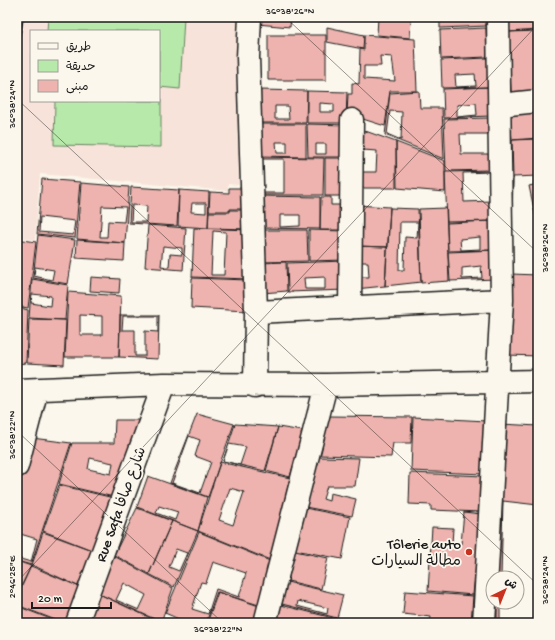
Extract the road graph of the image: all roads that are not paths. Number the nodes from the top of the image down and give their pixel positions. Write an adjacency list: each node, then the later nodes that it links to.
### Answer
1 (250, 17): 8 (street)
2 (498, 17): 4 (street)
3 (538, 101): 4 (street)
4 (500, 105): 6 (street)
5 (352, 120): 7 (street)
6 (502, 300): 7 (street); 9 (street)
7 (350, 308): 8 (street)
8 (256, 312): 12 (street)
9 (497, 381): 10 (street); 13 (street); 18 (street)
10 (538, 381)
11 (164, 384): 12 (street); 14 (street); 16 (street, Rue Safa شارع صافا)
12 (256, 386): 13 (street)
13 (326, 386): 17 (street)
14 (27, 390): 15 (street)
15 (17, 466)
16 (77, 623)
17 (265, 623)
18 (484, 623)

